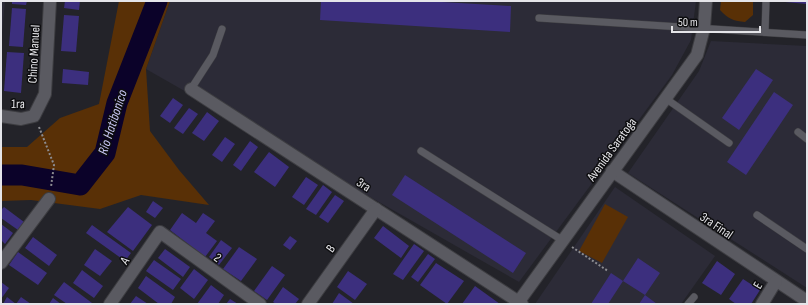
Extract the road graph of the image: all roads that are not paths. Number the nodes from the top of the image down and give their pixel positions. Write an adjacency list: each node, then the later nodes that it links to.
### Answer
1 (50, 1): 12 (street, Chino Manuel)
2 (706, 1): 5 (street, Avenida Saratoga)
3 (766, 1): 7 (lane)
4 (539, 18): 5 (lane)
5 (704, 28): 7 (lane); 10 (street, Avenida Saratoga)
6 (222, 29): 9 (lane)
7 (765, 32): 8 (lane)
8 (807, 35)
9 (191, 89): 19 (street, 3ra)
10 (665, 98): 15 (lane); 17 (street, Avenida Saratoga)
11 (1, 116): 12 (street, 1ra)
12 (34, 116)
13 (798, 132): 14 (lane)
14 (807, 139)
15 (729, 143)
16 (421, 151): 22 (lane)
17 (612, 171): 22 (street, Avenida Saratoga); 25 (street, 3ra Final)
18 (49, 199): 24 (street)
19 (376, 209): 28 (street, 3ra); 31 (street, B)
20 (757, 215): 23 (lane)
21 (160, 232): 29 (street, A); 30 (street, 2)
22 (567, 243): 28 (street, Avenida Saratoga)
23 (807, 249)
24 (1, 263)
25 (776, 281): 27 (street, 3ra Final); 33 (street, E)
26 (694, 297): 32 (lane)
27 (807, 301)
28 (519, 303)
29 (110, 304)
30 (260, 304)
31 (308, 304)
32 (688, 304)
33 (762, 304)

